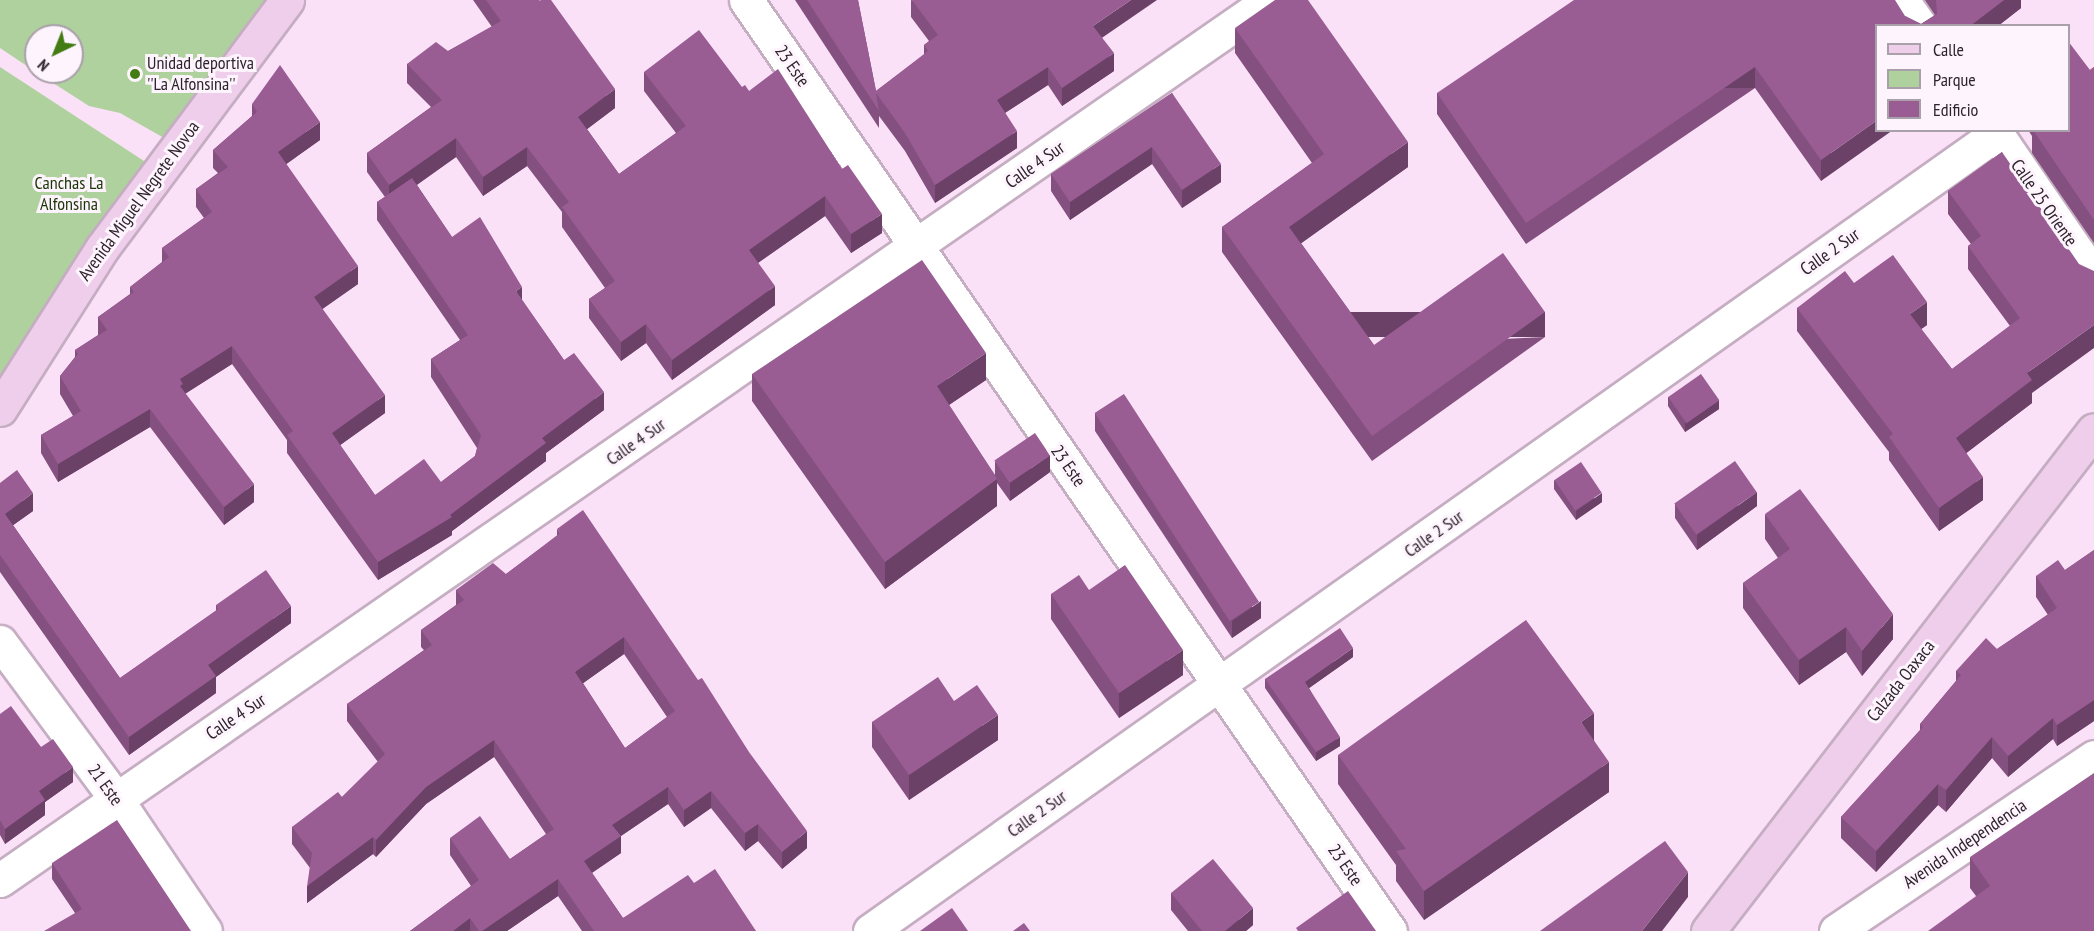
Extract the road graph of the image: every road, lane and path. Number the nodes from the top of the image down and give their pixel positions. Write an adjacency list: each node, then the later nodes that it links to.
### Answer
1 (286, 0): 9 (main road, Avenida Miguel Negrete Novoa)
2 (746, 0): 7 (street, 23 Este)
3 (1270, 0): 7 (street, Calle 4 Sur)
4 (1902, 0): 5 (street)
5 (1919, 24)
6 (1995, 132): 8 (street, Calle 25 Oriente); 12 (street, Calle 2 Sur)
7 (917, 247): 12 (street, 23 Este); 14 (street, Calle 4 Sur)
8 (2094, 276)
9 (0, 409)
10 (2094, 430): 19 (main road, Calzada Oaxaca)
11 (0, 642): 14 (street, 21 Este)
12 (1221, 686): 17 (street, Calle 2 Sur); 18 (street, 23 Este)
13 (2094, 757): 20 (street, Avenida Independencia)
14 (116, 799): 15 (street, Calle 4 Sur); 16 (street, 21 Este)
15 (0, 880)
16 (204, 931)
17 (870, 931)
18 (1390, 931)
19 (1708, 931)
20 (1836, 931)

